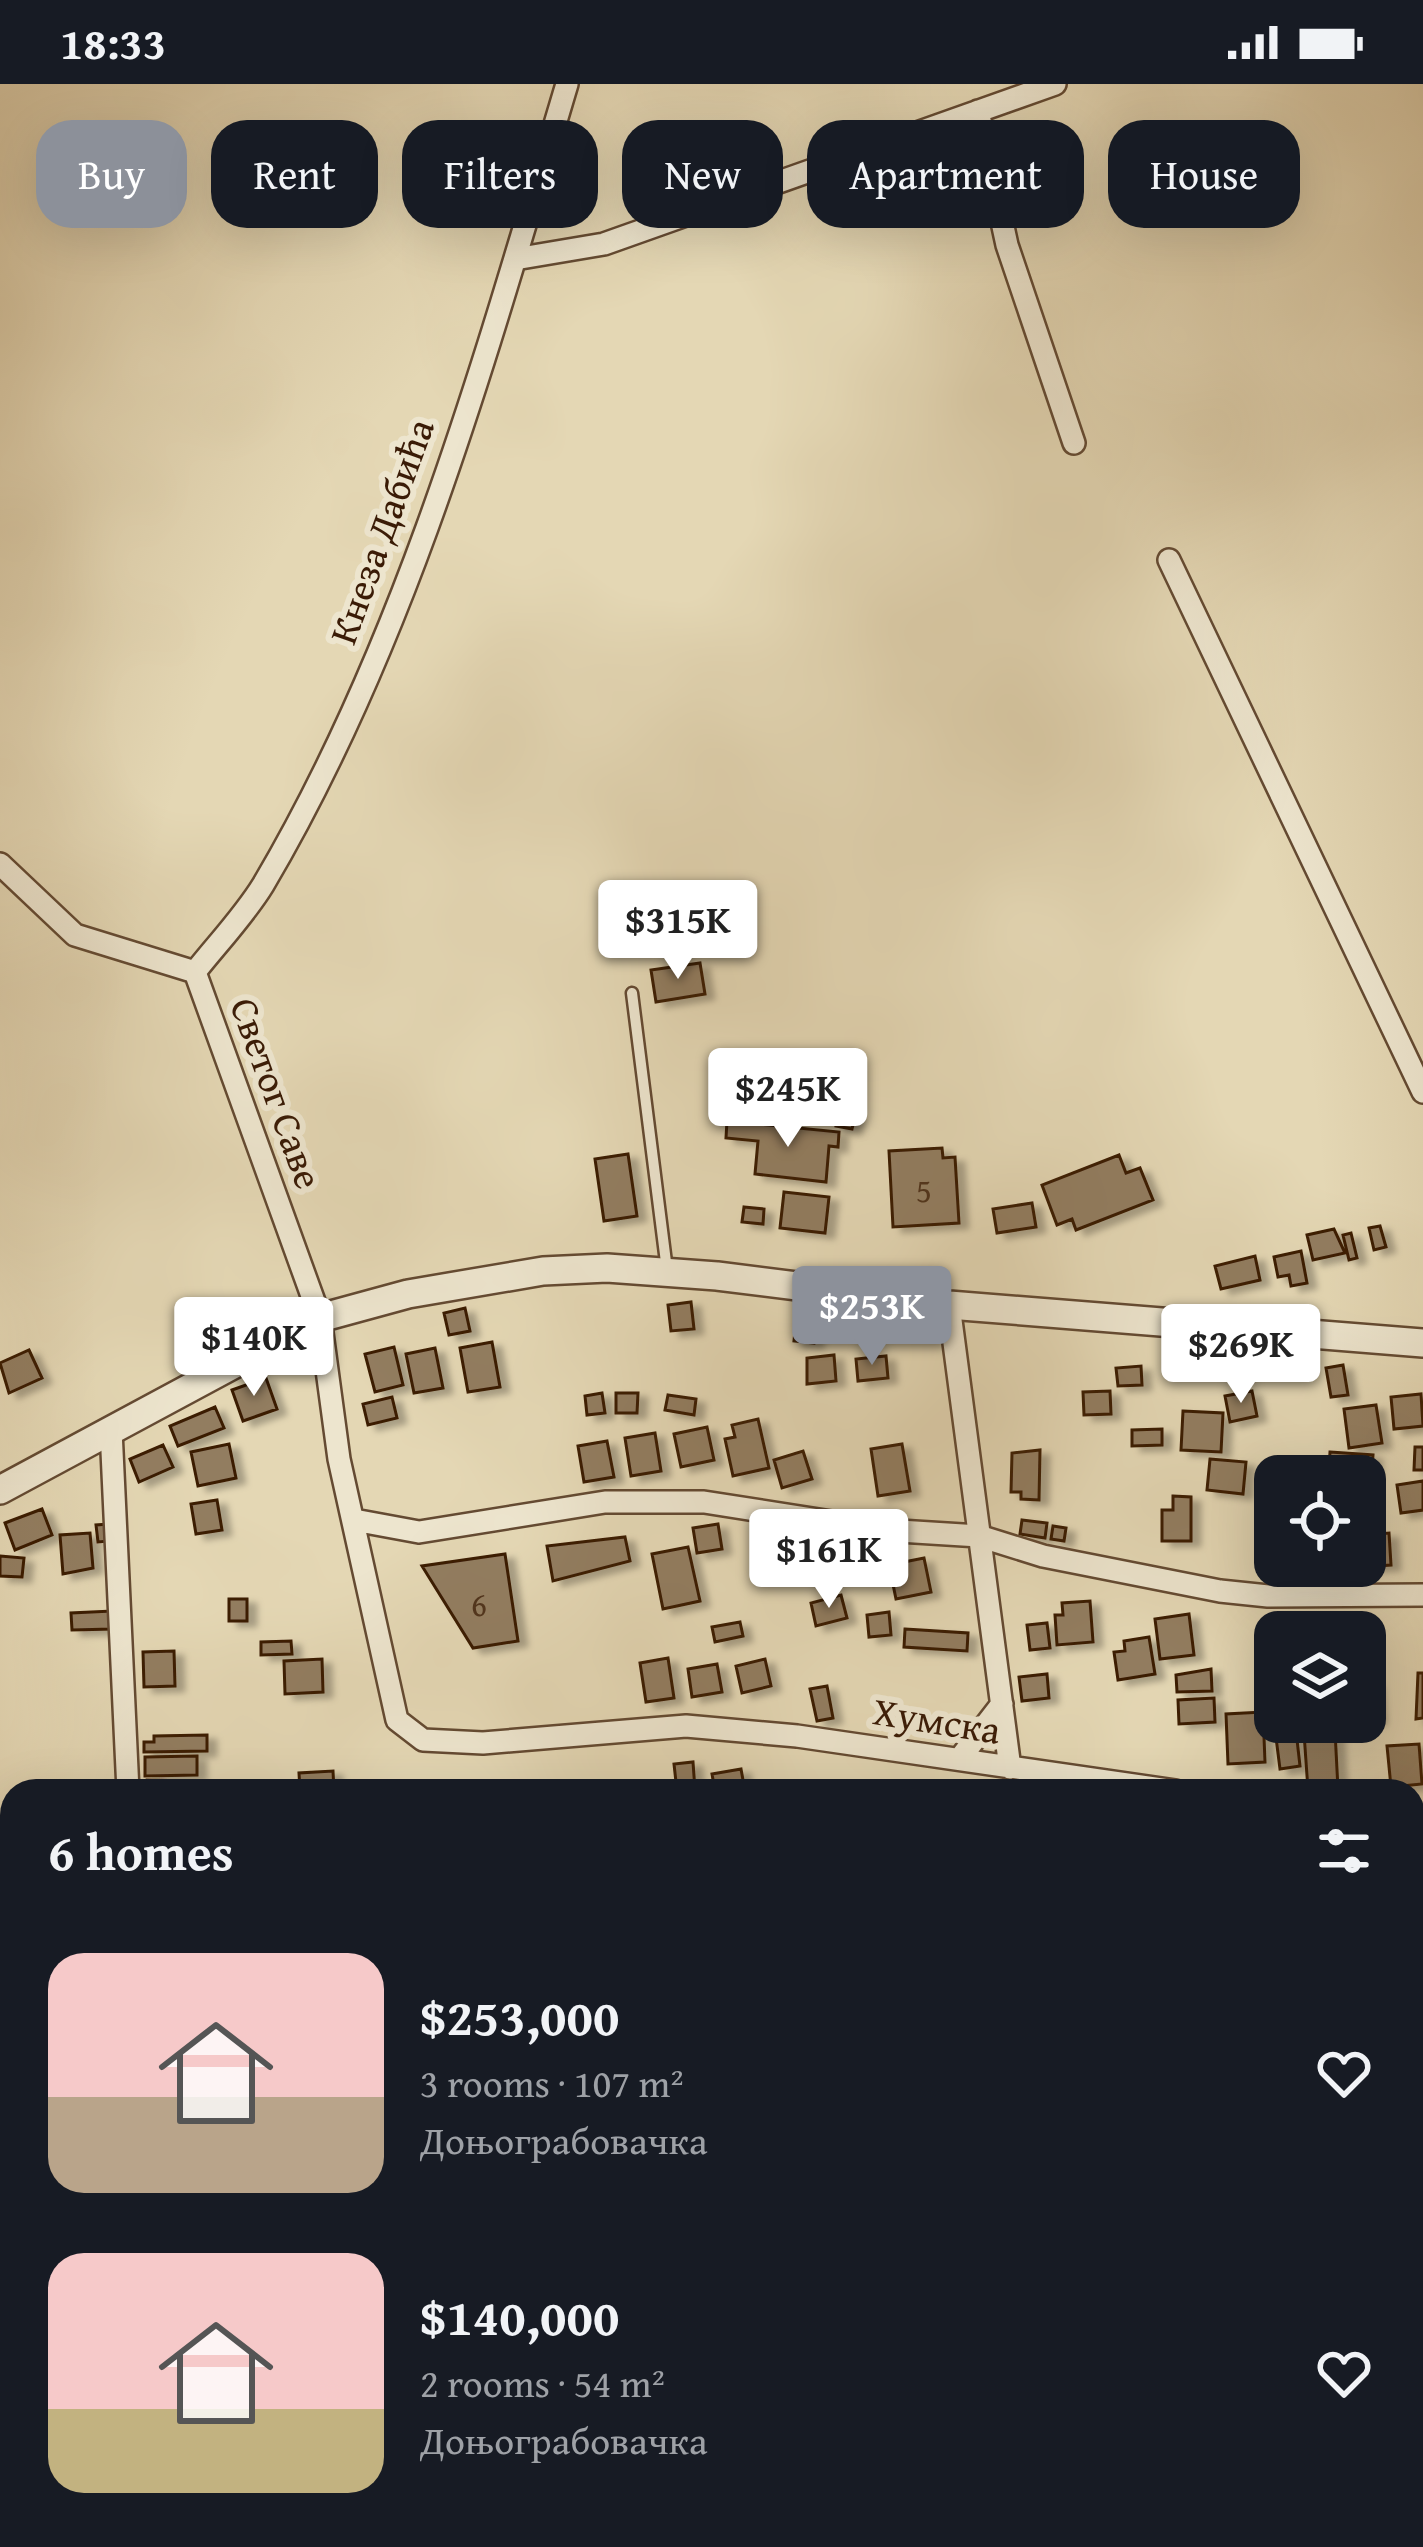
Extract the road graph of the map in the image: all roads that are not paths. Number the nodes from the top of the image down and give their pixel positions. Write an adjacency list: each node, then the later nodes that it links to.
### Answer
1 (567, 84): 4 (street, Кнеза Дабића)
2 (1055, 84): 3 (street)
3 (978, 111): 4 (street); 5 (street)
4 (515, 259): 8 (street, Кнеза Дабића)
5 (1074, 443)
6 (1169, 560): 10 (street)
7 (0, 864): 8 (street, Светог Саве)
8 (195, 972): 13 (street, Светог Саве)
9 (632, 993): 11 (lane)
10 (1423, 1091)
11 (667, 1272): 12 (street); 13 (street)
12 (949, 1305): 14 (street); 18 (street)
13 (320, 1318): 15 (street); 17 (street, Светог Саве)
14 (1423, 1343)
15 (111, 1430): 16 (street); 23 (street)
16 (0, 1490)
17 (354, 1520): 18 (street); 21 (street, Хумска)
18 (979, 1536): 19 (street); 20 (street)
19 (1423, 1595)
20 (1002, 1704): 21 (street); 22 (street)
21 (961, 1757): 22 (street, Хумска)
22 (1010, 1768): 24 (street, Хумска)
23 (127, 1779)
24 (1089, 1779)

